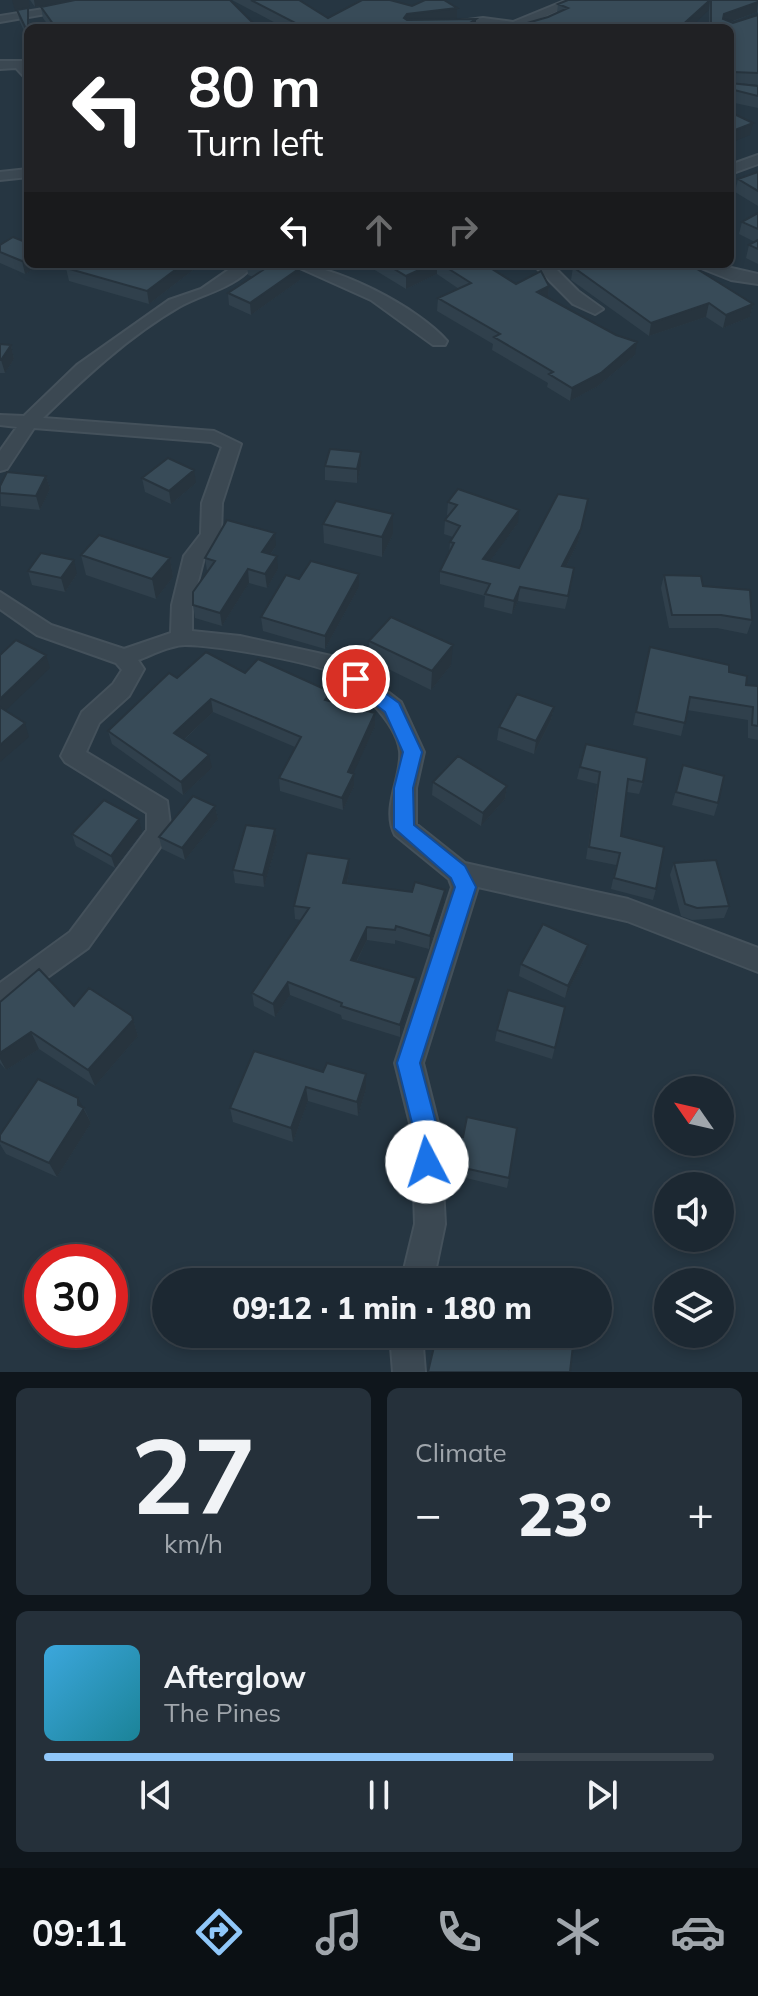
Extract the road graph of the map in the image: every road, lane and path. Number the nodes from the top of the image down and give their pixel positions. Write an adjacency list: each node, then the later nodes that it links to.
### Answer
1 (120, 0): 3 (street)
2 (577, 0): 6 (street)
3 (0, 19)
4 (453, 24): 5 (street)
5 (496, 24)
6 (517, 24)
7 (22, 62): 8 (street)
8 (0, 65)
9 (758, 159): 10 (street)
10 (734, 164)
11 (24, 173): 12 (street)
12 (0, 176)
13 (241, 268): 21 (street)
14 (308, 268): 19 (street)
15 (546, 268): 18 (street)
16 (711, 268): 17 (street)
17 (758, 279)
18 (595, 309)
19 (439, 341)
20 (0, 420): 21 (street)
21 (29, 422): 22 (street); 24 (street)
22 (0, 465)
23 (0, 599): 25 (street)
24 (181, 637): 25 (street); 26 (street)
25 (124, 657): 28 (street)
26 (458, 872): 27 (street); 29 (street)
27 (758, 960)
28 (0, 999)
29 (420, 1268)
30 (407, 1348): 31 (street)
31 (409, 1372)

